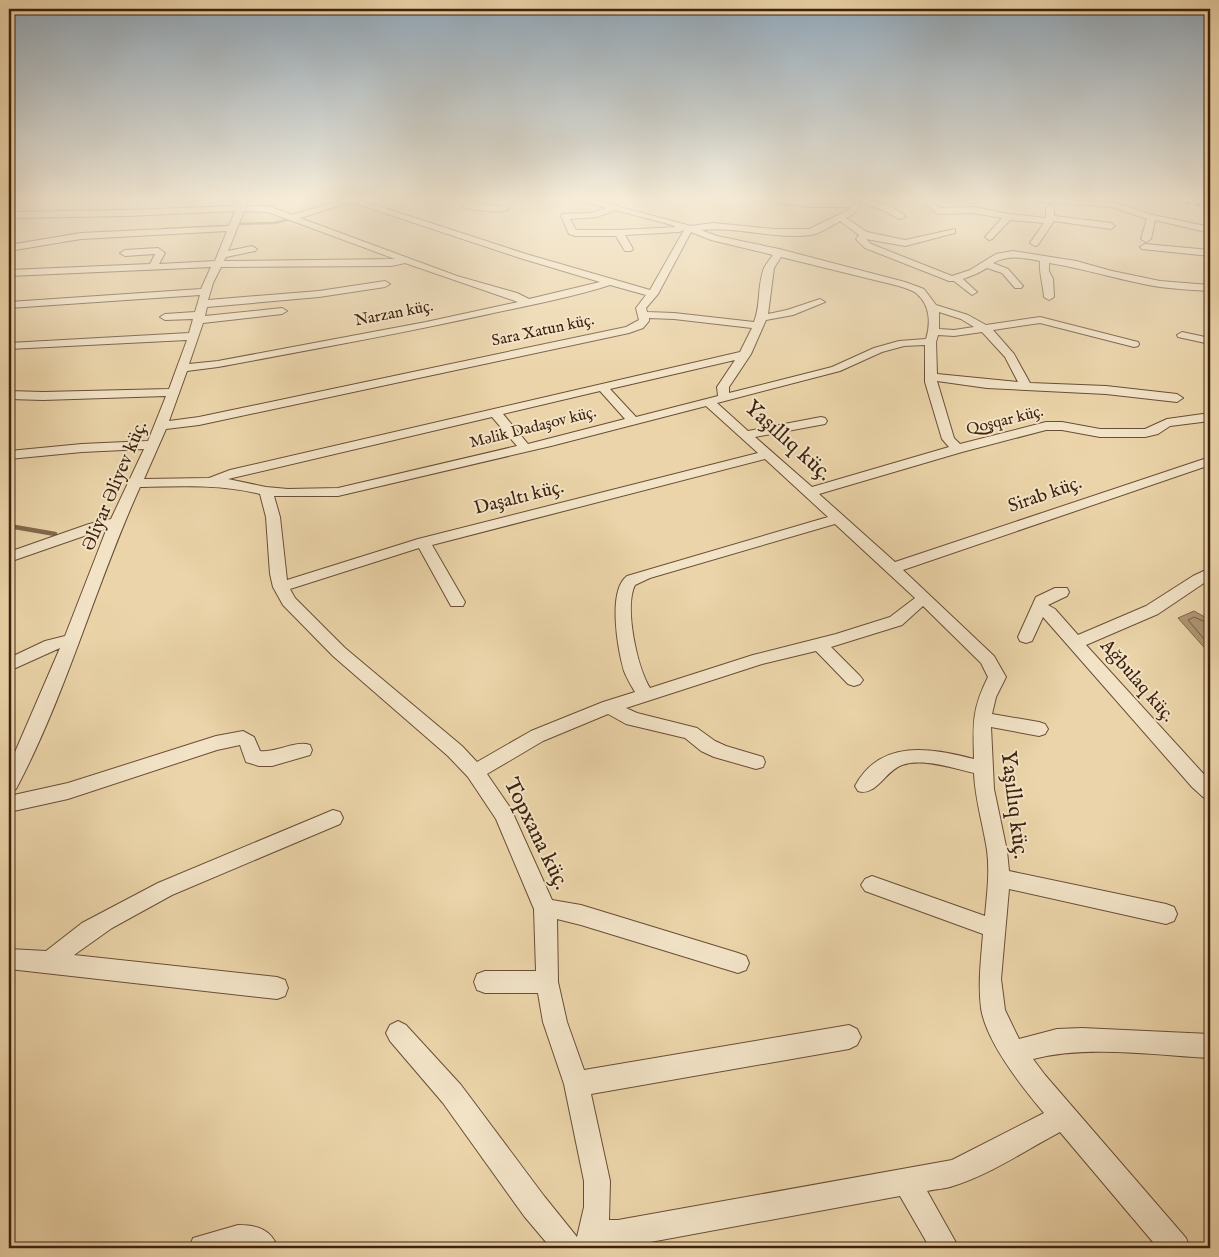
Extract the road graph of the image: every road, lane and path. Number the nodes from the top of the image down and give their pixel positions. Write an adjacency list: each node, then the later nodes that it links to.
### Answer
1 (157, 258): 15 (street)
2 (227, 258): 13 (street)
3 (403, 258): 11 (street)
4 (533, 258): 19 (street)
5 (672, 258): 25 (street, Sara Xatun küç.)
6 (776, 258): 35 (street)
7 (800, 258): 30 (street)
8 (897, 258): 18 (street)
9 (996, 258): 14 (street)
10 (1036, 258): 12 (street)
11 (407, 259): 13 (street); 28 (street)
12 (1045, 259): 17 (street); 26 (street)
13 (220, 260): 15 (street); 31 (street, Əliyar Əliyev küç.)
14 (986, 264): 18 (street); 21 (street)
15 (154, 265): 16 (street)
16 (9, 272)
17 (1110, 274): 22 (street); 23 (street)
18 (957, 279): 24 (street)
19 (608, 282): 25 (street); 28 (street, Narzan küç.)
20 (385, 284): 31 (street)
21 (1018, 286)
22 (1100, 286)
23 (1210, 288)
24 (973, 289)
25 (653, 294): 33 (street, Sara Xatun küç.)
26 (1049, 297)
27 (820, 302): 35 (street)
28 (529, 303): 44 (street, Narzan küç.)
29 (9, 305): 31 (street)
30 (932, 307): 36 (street); 39 (street)
31 (202, 308): 32 (street); 34 (street); 38 (street, Əliyar Əliyev küç.)
32 (282, 311)
33 (643, 315): 35 (street); 56 (street, Sara Xatun küç.)
34 (165, 317)
35 (760, 322): 43 (street)
36 (985, 328): 39 (street, Məlik Dadaşov küç.); 41 (street, Məlik Dadaşov küç.); 46 (street)
37 (1182, 335): 40 (street)
38 (194, 336): 42 (street); 44 (street, Əliyar Əliyev küç.)
39 (932, 337): 45 (street); 51 (street, Məlik Dadaşov küç.)
40 (1210, 341)
41 (1134, 344)
42 (9, 346)
43 (745, 354): 47 (street); 51 (street)
44 (184, 368): 48 (street, Əliyar Əliyev küç.)
45 (930, 377): 46 (street); 60 (street)
46 (1026, 386): 50 (street)
47 (603, 388): 52 (street); 54 (street)
48 (175, 392): 49 (street); 56 (street, Əliyar Əliyev küç.)
49 (9, 395)
50 (1177, 398)
51 (717, 400): 54 (street, Məlik Dadaşov küç.); 57 (street, Yaşıllıq küç.)
52 (495, 412): 59 (street); 64 (street)
53 (1210, 417): 60 (street, Qoşqar küç.)
54 (633, 421): 59 (street, Məlik Dadaşov küç.)
55 (820, 421): 57 (street)
56 (162, 426): 58 (street, Əliyar Əliyev küç.)
57 (745, 435): 62 (street, Yaşıllıq küç.)
58 (153, 445): 61 (street); 65 (street, Əliyar Əliyev küç.)
59 (525, 448): 66 (street, Məlik Dadaşov küç.)
60 (957, 449): 67 (street, Qoşqar küç.)
61 (9, 455)
62 (767, 455): 67 (street, Yaşıllıq küç.); 70 (street, Daşaltı küç.)
63 (1210, 461): 72 (street, Sirab küç.)
64 (208, 482): 65 (street, Məlik Dadaşov küç.); 66 (street, Məlik Dadaşov küç.)
65 (136, 483): 69 (street, Əliyar Əliyev küç.)
66 (266, 491): 74 (street, Topxana küç.)
67 (810, 492): 68 (street, Yaşıllıq küç.)
68 (839, 518): 72 (street, Yaşıllıq küç.); 85 (street)
69 (117, 522): 71 (street); 80 (street, Əliyar Əliyev küç.)
70 (423, 542): 74 (street, Daşaltı küç.); 77 (street)
71 (9, 557)
72 (893, 568): 76 (street, Yaşıllıq küç.)
73 (1206, 580): 81 (street, Ağbulaq küç.)
74 (282, 587): 92 (street, Topxana küç.)
75 (1061, 592): 78 (street)
76 (924, 599): 82 (street); 87 (street, Yaşıllıq küç.)
77 (457, 602)
78 (1039, 606): 79 (street); 81 (street)
79 (1026, 637)
80 (72, 640): 83 (street); 93 (street, Əliyar Əliyev küç.)
81 (1075, 643): 95 (street, Ağbulaq küç.)
82 (819, 644): 84 (street); 85 (street)
83 (9, 664)
84 (854, 680)
85 (646, 696): 86 (street)
86 (609, 708): 90 (street); 92 (street)
87 (982, 719): 88 (street); 91 (street, Yaşıllıq küç.)
88 (1039, 729)
89 (303, 750): 96 (street)
90 (756, 762)
91 (982, 768): 94 (street); 98 (street, Yaşıllıq küç.)
92 (475, 772): 100 (street, Topxana küç.)
93 (9, 784)
94 (864, 786)
95 (1210, 792)
96 (9, 804)
97 (333, 818): 104 (street)
98 (999, 878): 101 (street); 102 (street, Yaşıllıq küç.)
99 (872, 885): 102 (street)
100 (545, 909): 105 (street); 107 (street, Topxana küç.)
101 (1166, 914)
102 (995, 928): 112 (street, Yaşıllıq küç.)
103 (9, 959): 104 (street)
104 (50, 962): 108 (street)
105 (738, 963)
106 (485, 982): 107 (street)
107 (547, 982): 113 (street, Topxana küç.)
108 (277, 988)
109 (398, 1033): 119 (street)
110 (849, 1037): 113 (street)
111 (1210, 1046): 112 (street)
112 (1013, 1052): 114 (street, Yaşıllıq küç.)
113 (576, 1084): 116 (street, Topxana küç.)
114 (1064, 1116): 115 (street); 121 (street, Yaşıllıq küç.)
115 (906, 1182): 116 (street); 120 (street)
116 (590, 1240)
117 (203, 1248): 118 (street)
118 (264, 1248)
119 (569, 1248)
120 (945, 1248)
121 (1176, 1248)

